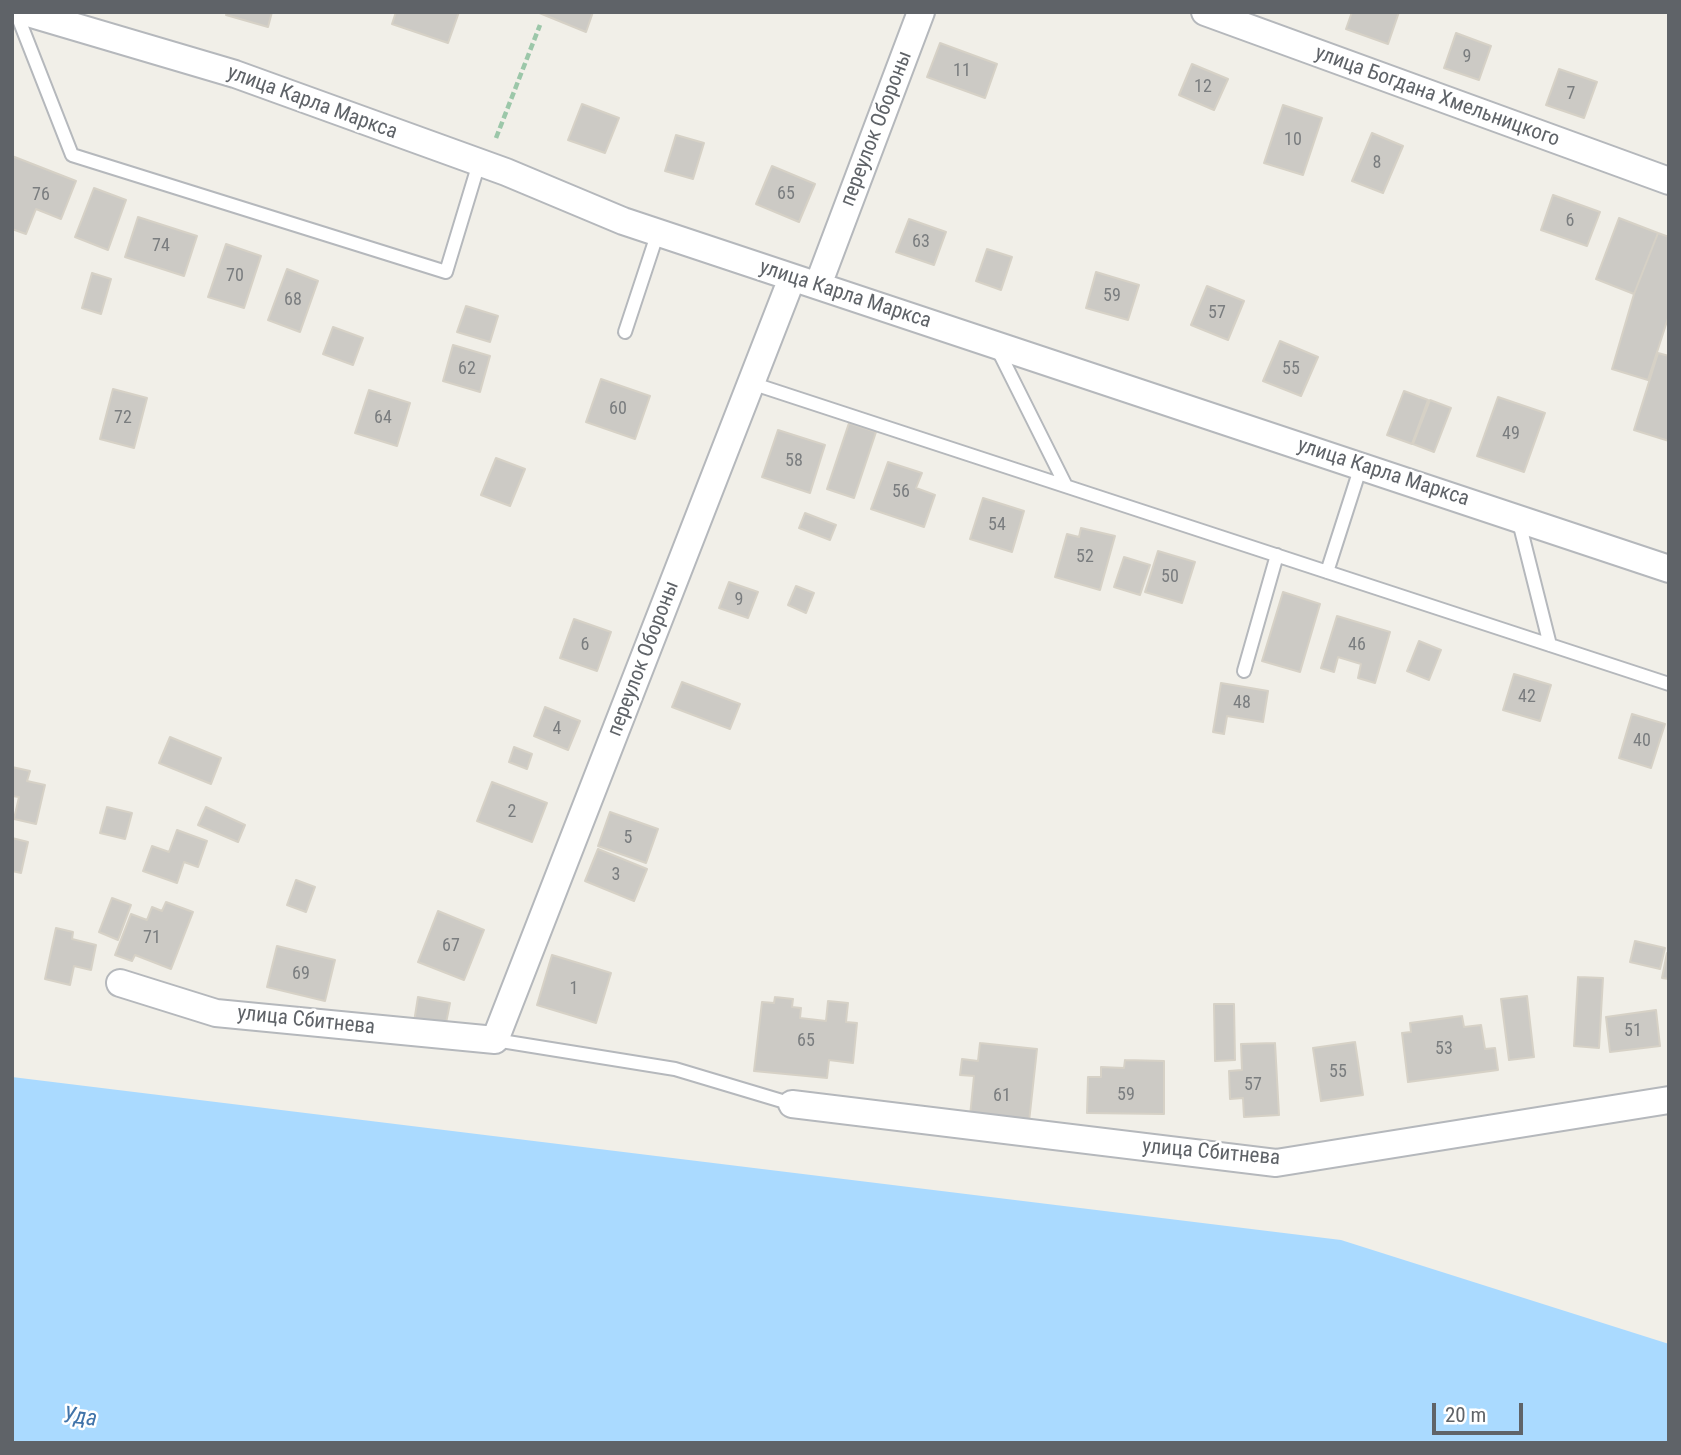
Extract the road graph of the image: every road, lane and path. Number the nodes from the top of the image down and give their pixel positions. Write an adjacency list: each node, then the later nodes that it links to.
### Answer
1 (16, 12): 6 (lane)
2 (25, 12): 6 (street, улица Карла Маркса)
3 (921, 12): 10 (street, переулок Обороны)
4 (1205, 12): 7 (street, улица Богдана Хмельницкого)
5 (540, 25): 6 (path)
6 (482, 164): 8 (street, улица Карла Маркса)
7 (1669, 181)
8 (658, 232): 9 (street, улица Карла Маркса); 11 (lane)
9 (793, 278): 10 (street, улица Карла Маркса); 13 (street, переулок Обороны)
10 (818, 285): 12 (street, улица Карла Маркса)
11 (625, 332)
12 (995, 345): 14 (street, улица Карла Маркса); 15 (lane)
13 (751, 383): 15 (lane); 24 (street, переулок Обороны)
14 (1361, 466): 16 (street, улица Карла Маркса); 19 (lane)
15 (1066, 486): 17 (lane)
16 (1518, 518): 18 (street, улица Карла Маркса); 20 (lane)
17 (1277, 555): 19 (lane); 21 (lane)
18 (1669, 569)
19 (1327, 572): 20 (lane)
20 (1550, 645): 22 (lane)
21 (1244, 671)
22 (1669, 684)
23 (120, 983): 24 (street, улица Сбитнева)
24 (495, 1040): 26 (lane)
25 (1669, 1100): 26 (street, улица Сбитнева)
26 (792, 1104)

